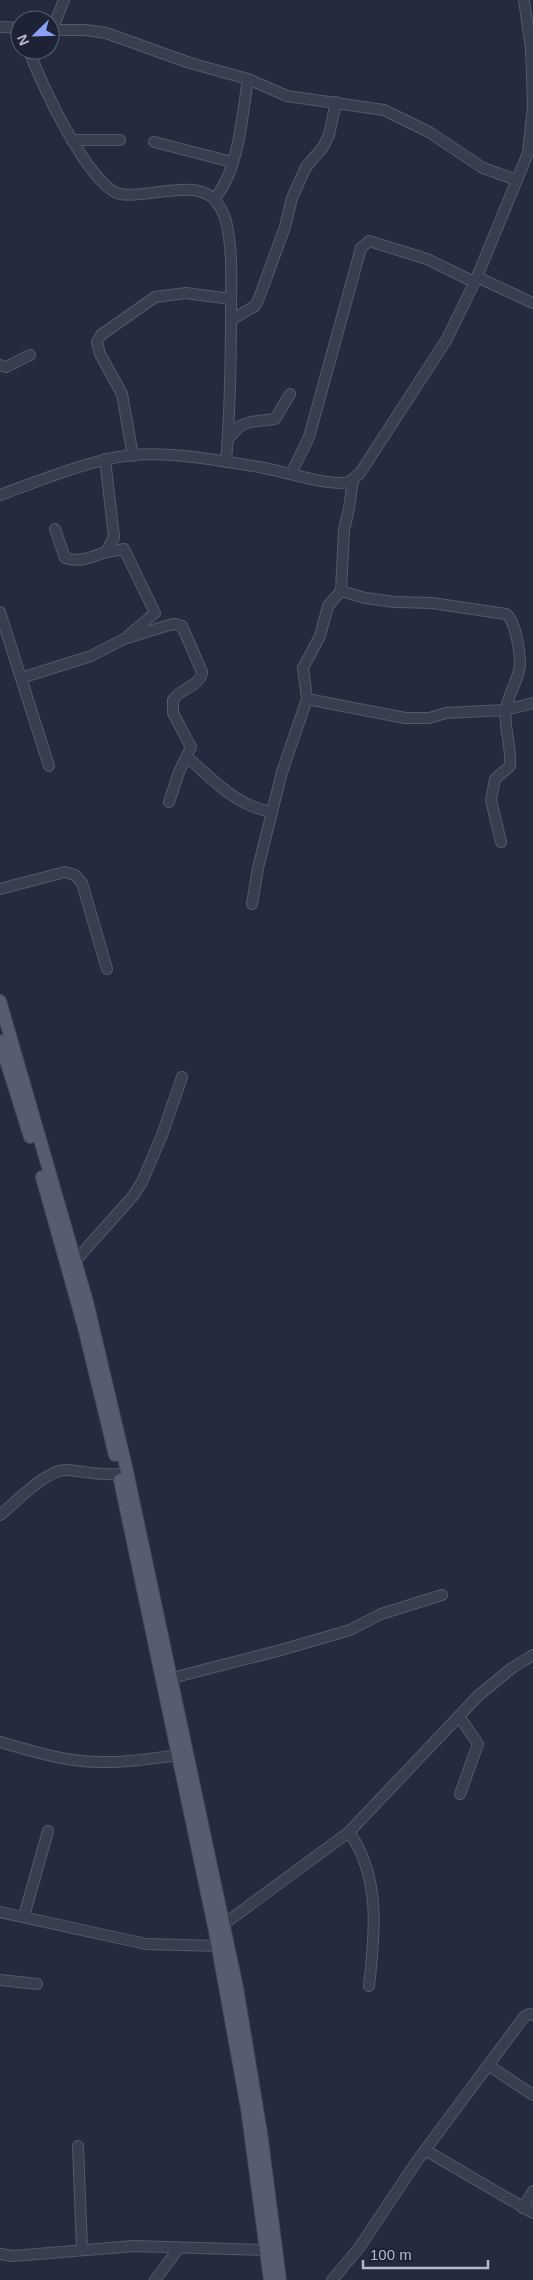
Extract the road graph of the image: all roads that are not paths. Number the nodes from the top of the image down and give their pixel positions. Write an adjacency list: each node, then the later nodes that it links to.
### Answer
1 (524, 0): 10 (street)
2 (60, 30): 4 (street)
3 (32, 60): 6 (street)
4 (248, 79): 5 (street); 9 (street)
5 (336, 102): 10 (street); 15 (street)
6 (72, 140): 7 (street); 11 (street)
7 (120, 140)
8 (154, 142): 9 (street)
9 (232, 162): 11 (street)
10 (516, 180): 12 (street)
11 (214, 199): 13 (street)
12 (476, 280): 14 (street); 23 (street); 24 (street)
13 (231, 299): 15 (street); 20 (street)
14 (533, 303)
15 (231, 320): 19 (street)
16 (30, 354): 17 (street)
17 (0, 365)
18 (290, 394): 19 (street)
19 (228, 439): 22 (street)
20 (133, 456): 21 (street); 22 (street)
21 (105, 459): 25 (street); 27 (street)
22 (226, 462): 23 (street)
23 (291, 474): 24 (street)
24 (352, 480): 28 (street)
25 (0, 495)
26 (55, 530): 27 (street)
27 (106, 552): 30 (street)
28 (341, 591): 32 (street); 34 (street)
29 (0, 612): 31 (street)
30 (124, 639): 31 (street); 35 (street)
31 (22, 678): 36 (street)
32 (307, 699): 34 (street); 38 (street)
33 (533, 704): 34 (street)
34 (506, 710): 39 (street)
35 (187, 756): 37 (street); 38 (street)
36 (49, 766)
37 (169, 802)
38 (272, 812): 41 (street)
39 (501, 842)
40 (0, 889): 42 (street)
41 (252, 904)
42 (107, 969)
43 (0, 1001): 44 (main road)
44 (4, 1049): 46 (main road); 47 (main road)
45 (182, 1077): 46 (street)
46 (76, 1260): 49 (main road)
47 (119, 1474): 48 (street); 49 (main road)
48 (0, 1516)
49 (142, 1566): 52 (main road); 55 (main road)
50 (442, 1595): 52 (street)
51 (533, 1655): 53 (street)
52 (172, 1678): 61 (main road)
53 (459, 1716): 56 (street); 58 (street)
54 (0, 1742): 55 (street)
55 (179, 1755): 62 (main road)
56 (460, 1794)
57 (48, 1831): 60 (street)
58 (349, 1832): 61 (street); 65 (street)
59 (0, 1912): 60 (street)
60 (24, 1916): 62 (street)
61 (224, 1924): 80 (main road)
62 (218, 1946): 76 (main road)
63 (0, 1980): 64 (street)
64 (37, 1984)
65 (369, 1986)
66 (533, 2015): 67 (street)
67 (488, 2065): 68 (street); 70 (street)
68 (533, 2095)
69 (78, 2146): 75 (street)
70 (425, 2150): 72 (street); 81 (street)
71 (533, 2191): 72 (street)
72 (523, 2208): 73 (street)
73 (533, 2212)
74 (179, 2248): 75 (street); 76 (street); 78 (street)
75 (82, 2249): 77 (street)
76 (266, 2250): 79 (main road)
77 (0, 2254)
78 (155, 2280)
79 (270, 2280)
80 (280, 2280)
81 (332, 2280)

